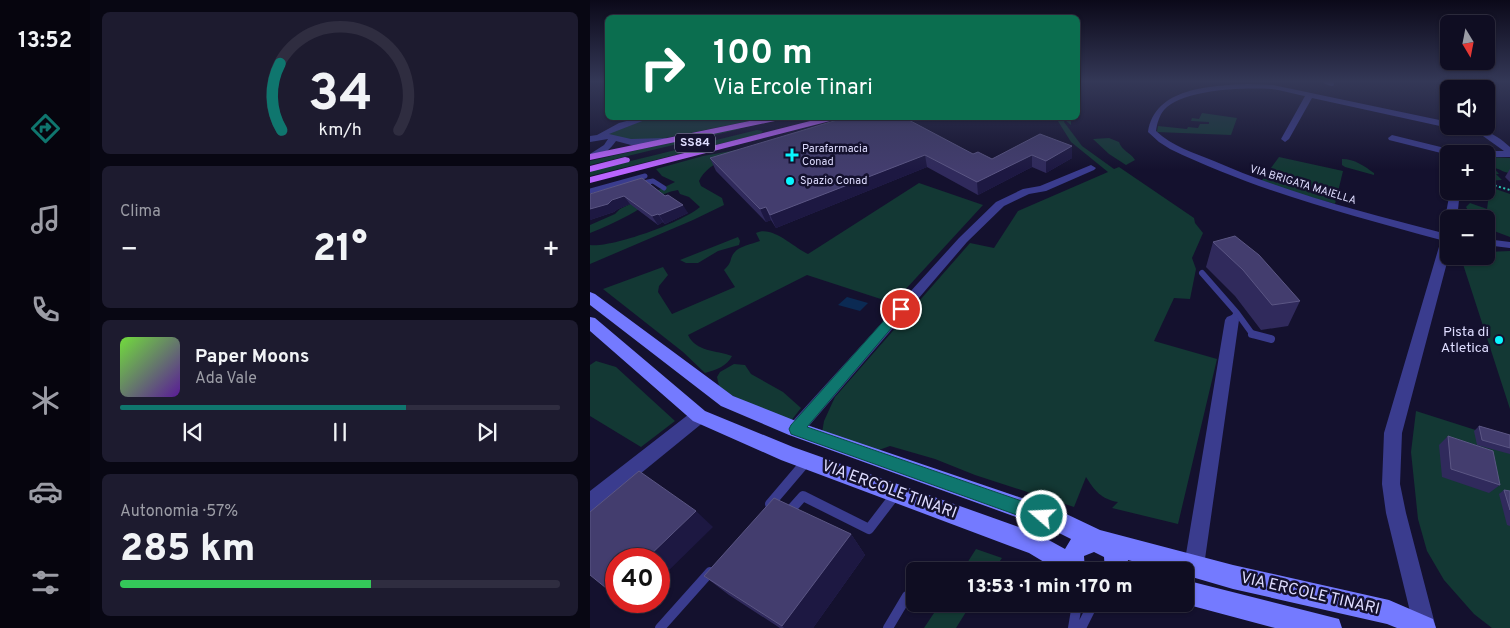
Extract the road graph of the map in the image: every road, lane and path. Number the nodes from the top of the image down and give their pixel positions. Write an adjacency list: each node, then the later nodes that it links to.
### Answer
1 (1159, 111): 29 (street, VIA BRIGATA MAIELLA)
2 (1300, 111): 14 (street)
3 (1382, 111): 8 (street, VIA BRIGATA MAIELLA)
4 (638, 120): 10 (street)
5 (765, 120): 15 (main road)
6 (793, 120): 21 (main road, SS84)
7 (824, 120): 22 (main road)
8 (1440, 123)
9 (1488, 135): 18 (street)
10 (600, 137): 11 (street); 13 (street)
11 (614, 138): 15 (street); 19 (street)
12 (1392, 138): 16 (street)
13 (590, 139)
14 (1285, 139)
15 (668, 140): 19 (main road)
16 (1440, 150)
17 (1495, 153): 18 (street)
18 (1510, 153)
19 (592, 157)
20 (1091, 168): 39 (street)
21 (590, 169)
22 (644, 175): 23 (main road); 25 (lane); 26 (lane); 28 (lane)
23 (590, 180)
24 (1495, 186): 27 (path)
25 (664, 188)
26 (624, 189)
27 (1510, 190)
28 (590, 191)
29 (1440, 232)
30 (1495, 243): 31 (lane)
31 (1510, 245)
32 (1440, 262): 61 (street)
33 (1202, 274): 35 (lane)
34 (590, 297): 39 (street, VIA ERCOLE TINARI)
35 (1234, 317): 37 (lane); 51 (street)
36 (590, 322): 38 (street, VIA ERCOLE TINARI)
37 (1271, 339)
38 (699, 416): 40 (street, VIA ERCOLE TINARI); 42 (street)
39 (796, 429): 45 (street, VIA ERCOLE TINARI)
40 (808, 461): 41 (street, VIA ERCOLE TINARI); 43 (lane)
41 (897, 492): 44 (lane); 46 (street, VIA ERCOLE TINARI)
42 (590, 503)
43 (761, 513)
44 (780, 522)
45 (1098, 541): 47 (street); 48 (street); 49 (street, VIA ERCOLE TINARI)
46 (1065, 562)
47 (1072, 562)
48 (1115, 562)
49 (1179, 562)
50 (717, 564): 56 (lane)
51 (1194, 566): 61 (street, VIA ERCOLE TINARI)
52 (1194, 594): 60 (street, VIA ERCOLE TINARI)
53 (906, 596): 57 (lane)
54 (1076, 612): 58 (lane)
55 (1089, 612): 59 (lane)
56 (660, 628)
57 (888, 628)
58 (1073, 628)
59 (1081, 628)
60 (1330, 628)
61 (1424, 628)

